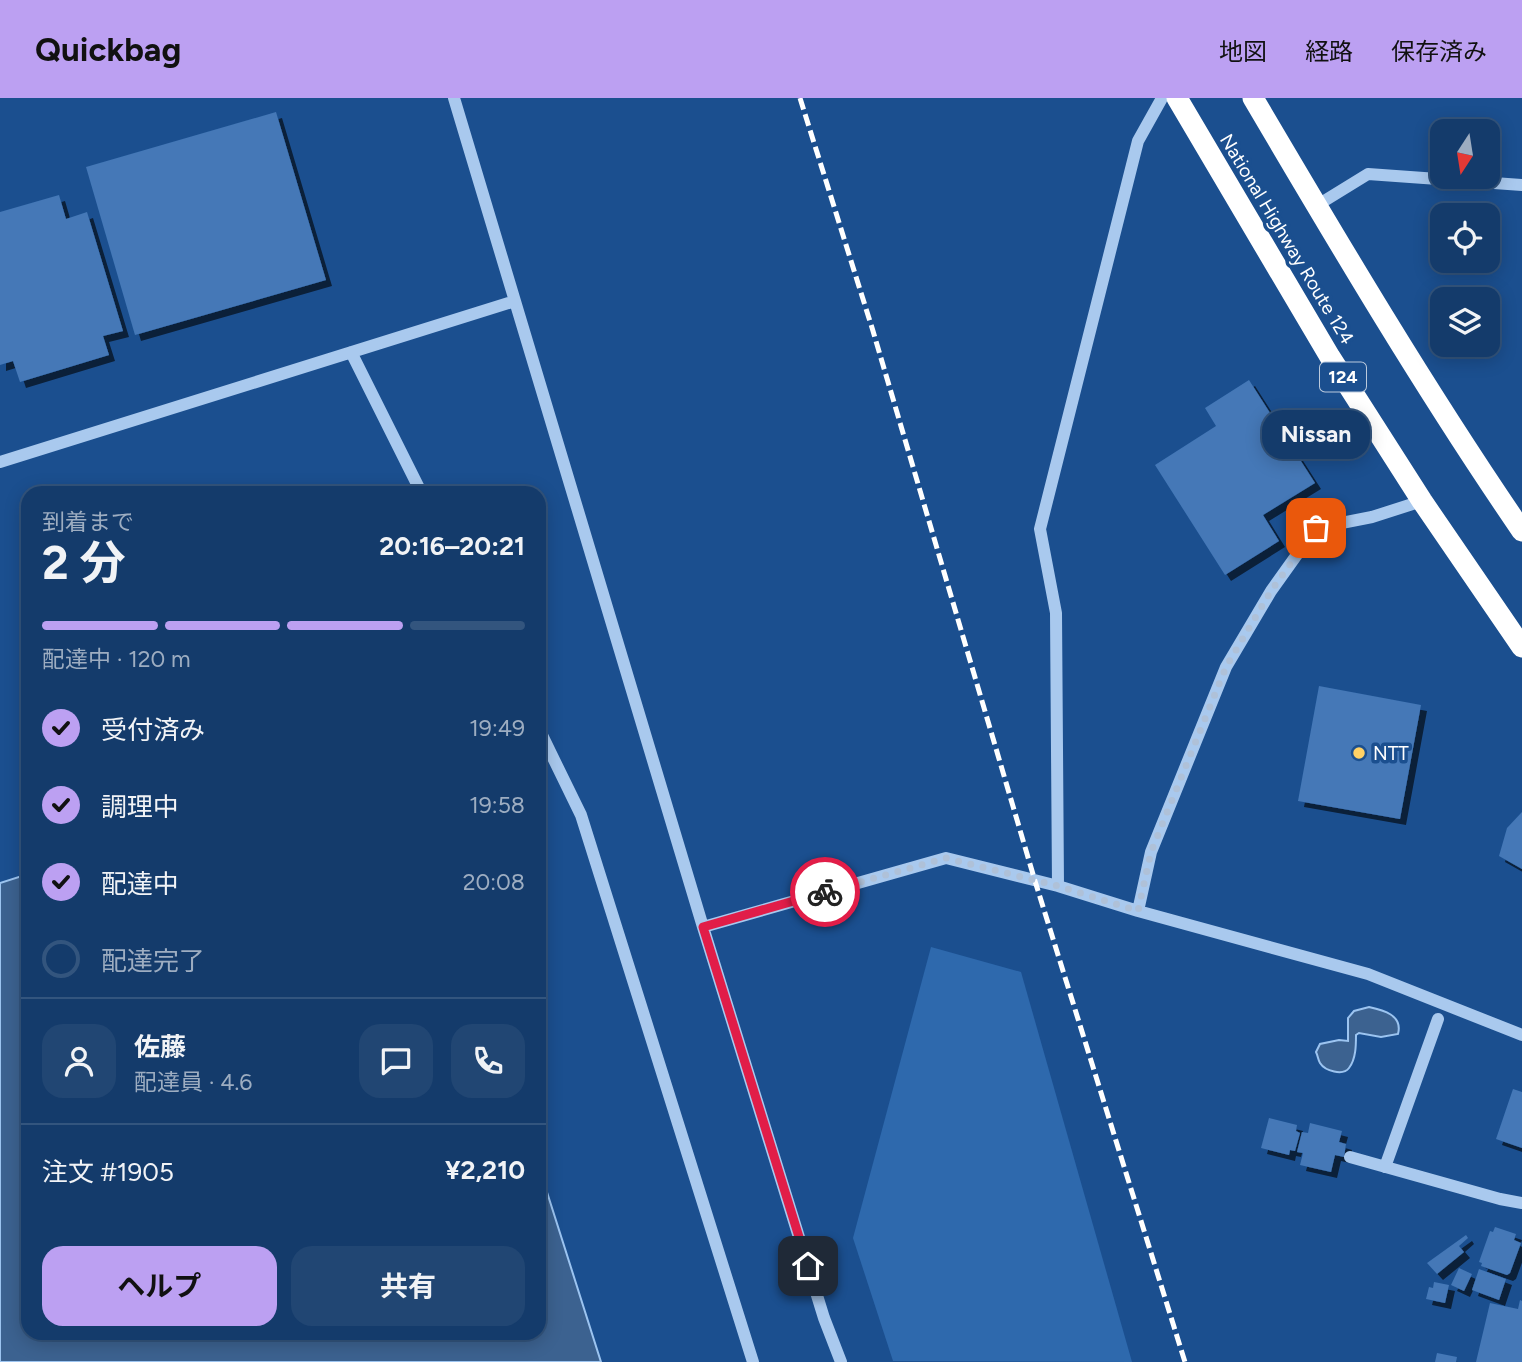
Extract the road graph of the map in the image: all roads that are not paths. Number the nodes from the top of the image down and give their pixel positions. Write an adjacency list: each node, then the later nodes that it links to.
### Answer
1 (454, 98): 7 (street)
2 (1162, 98): 15 (street)
3 (1177, 98): 11 (highway, National Highway Route 124 / 124)
4 (1253, 98): 6 (highway)
5 (1522, 185): 6 (street)
6 (1316, 206): 12 (highway)
7 (515, 301): 8 (street); 17 (street)
8 (351, 352): 9 (street); 10 (street)
9 (0, 462)
10 (418, 486)
11 (1422, 501): 13 (highway, National Highway Route 124 / 124); 16 (street)
12 (1522, 531)
13 (1522, 647)
14 (546, 743): 23 (street)
15 (1058, 886): 16 (street); 17 (street)
16 (1138, 911): 19 (street)
17 (703, 927): 24 (street)
18 (1438, 1019): 21 (street)
19 (1522, 1035)
20 (1350, 1157): 21 (street)
21 (1385, 1167): 22 (street)
22 (1522, 1203)
23 (753, 1362)
24 (841, 1362)

